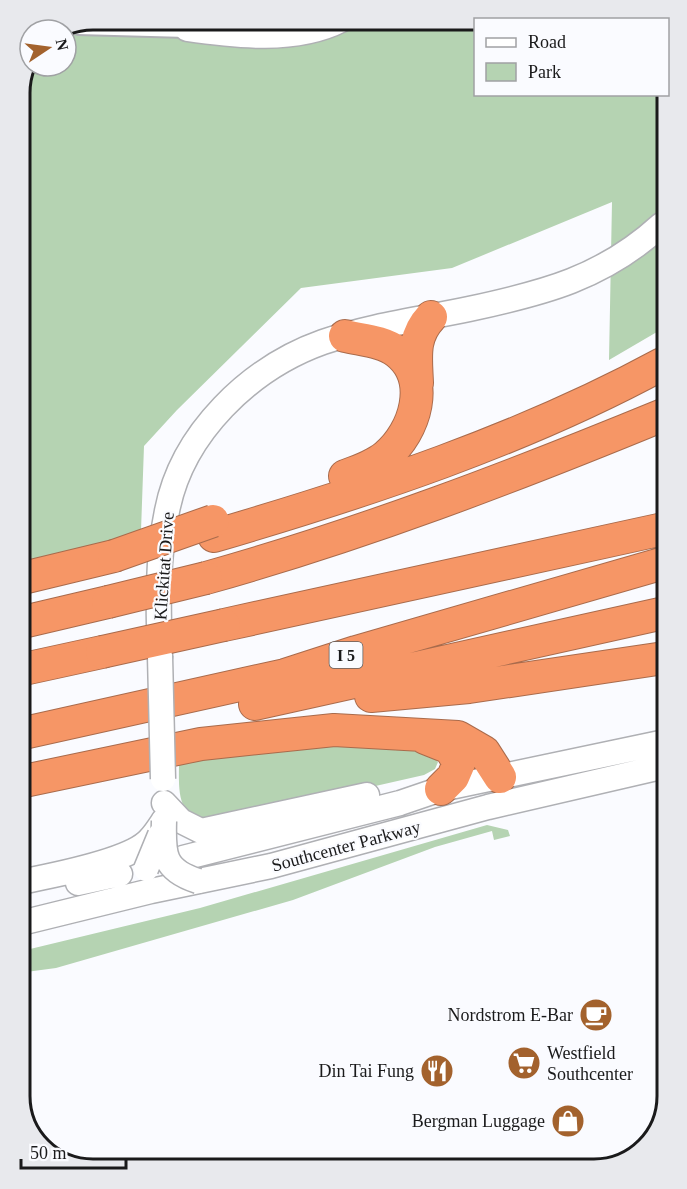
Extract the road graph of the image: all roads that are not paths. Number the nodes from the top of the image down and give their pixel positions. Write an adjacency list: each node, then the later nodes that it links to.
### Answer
1 (206, 30): 2 (main road)
2 (315, 30)
3 (657, 228): 4 (main road, Klickitat Drive)
4 (431, 317): 5 (main road, Klickitat Drive); 7 (highway)
5 (345, 336): 7 (highway); 26 (main road, Klickitat Drive, bridge)
6 (657, 366): 9 (highway)
7 (417, 387): 9 (highway)
8 (657, 417): 14 (highway, bridge)
9 (213, 528): 12 (highway, bridge)
10 (657, 530): 16 (highway, bridge)
11 (657, 565): 18 (highway, I 5)
12 (30, 576)
13 (657, 615): 17 (highway, I 5)
14 (30, 620)
15 (657, 657): 17 (highway)
16 (30, 668)
17 (259, 703): 20 (highway, I 5)
18 (30, 732)
19 (419, 736): 23 (highway); 24 (highway); 25 (highway)
20 (30, 744)
21 (657, 744): 23 (main road, Southcenter Parkway)
22 (657, 768): 31 (main road, Southcenter Parkway)
23 (500, 777): 25 (main road, Southcenter Parkway)
24 (30, 780)
25 (441, 789): 26 (main road); 27 (main road, Southcenter Parkway)
26 (164, 812): 28 (main road, bridge); 30 (main road); 31 (main road, Klickitat Drive, bridge)
27 (183, 858)
28 (146, 869): 33 (main road); 34 (main road)
29 (120, 874): 32 (main road)
30 (30, 880)
31 (198, 881): 33 (main road, Southcenter Parkway)
32 (30, 894)
33 (133, 897): 35 (main road, Southcenter Parkway)
34 (30, 910)
35 (30, 921)

